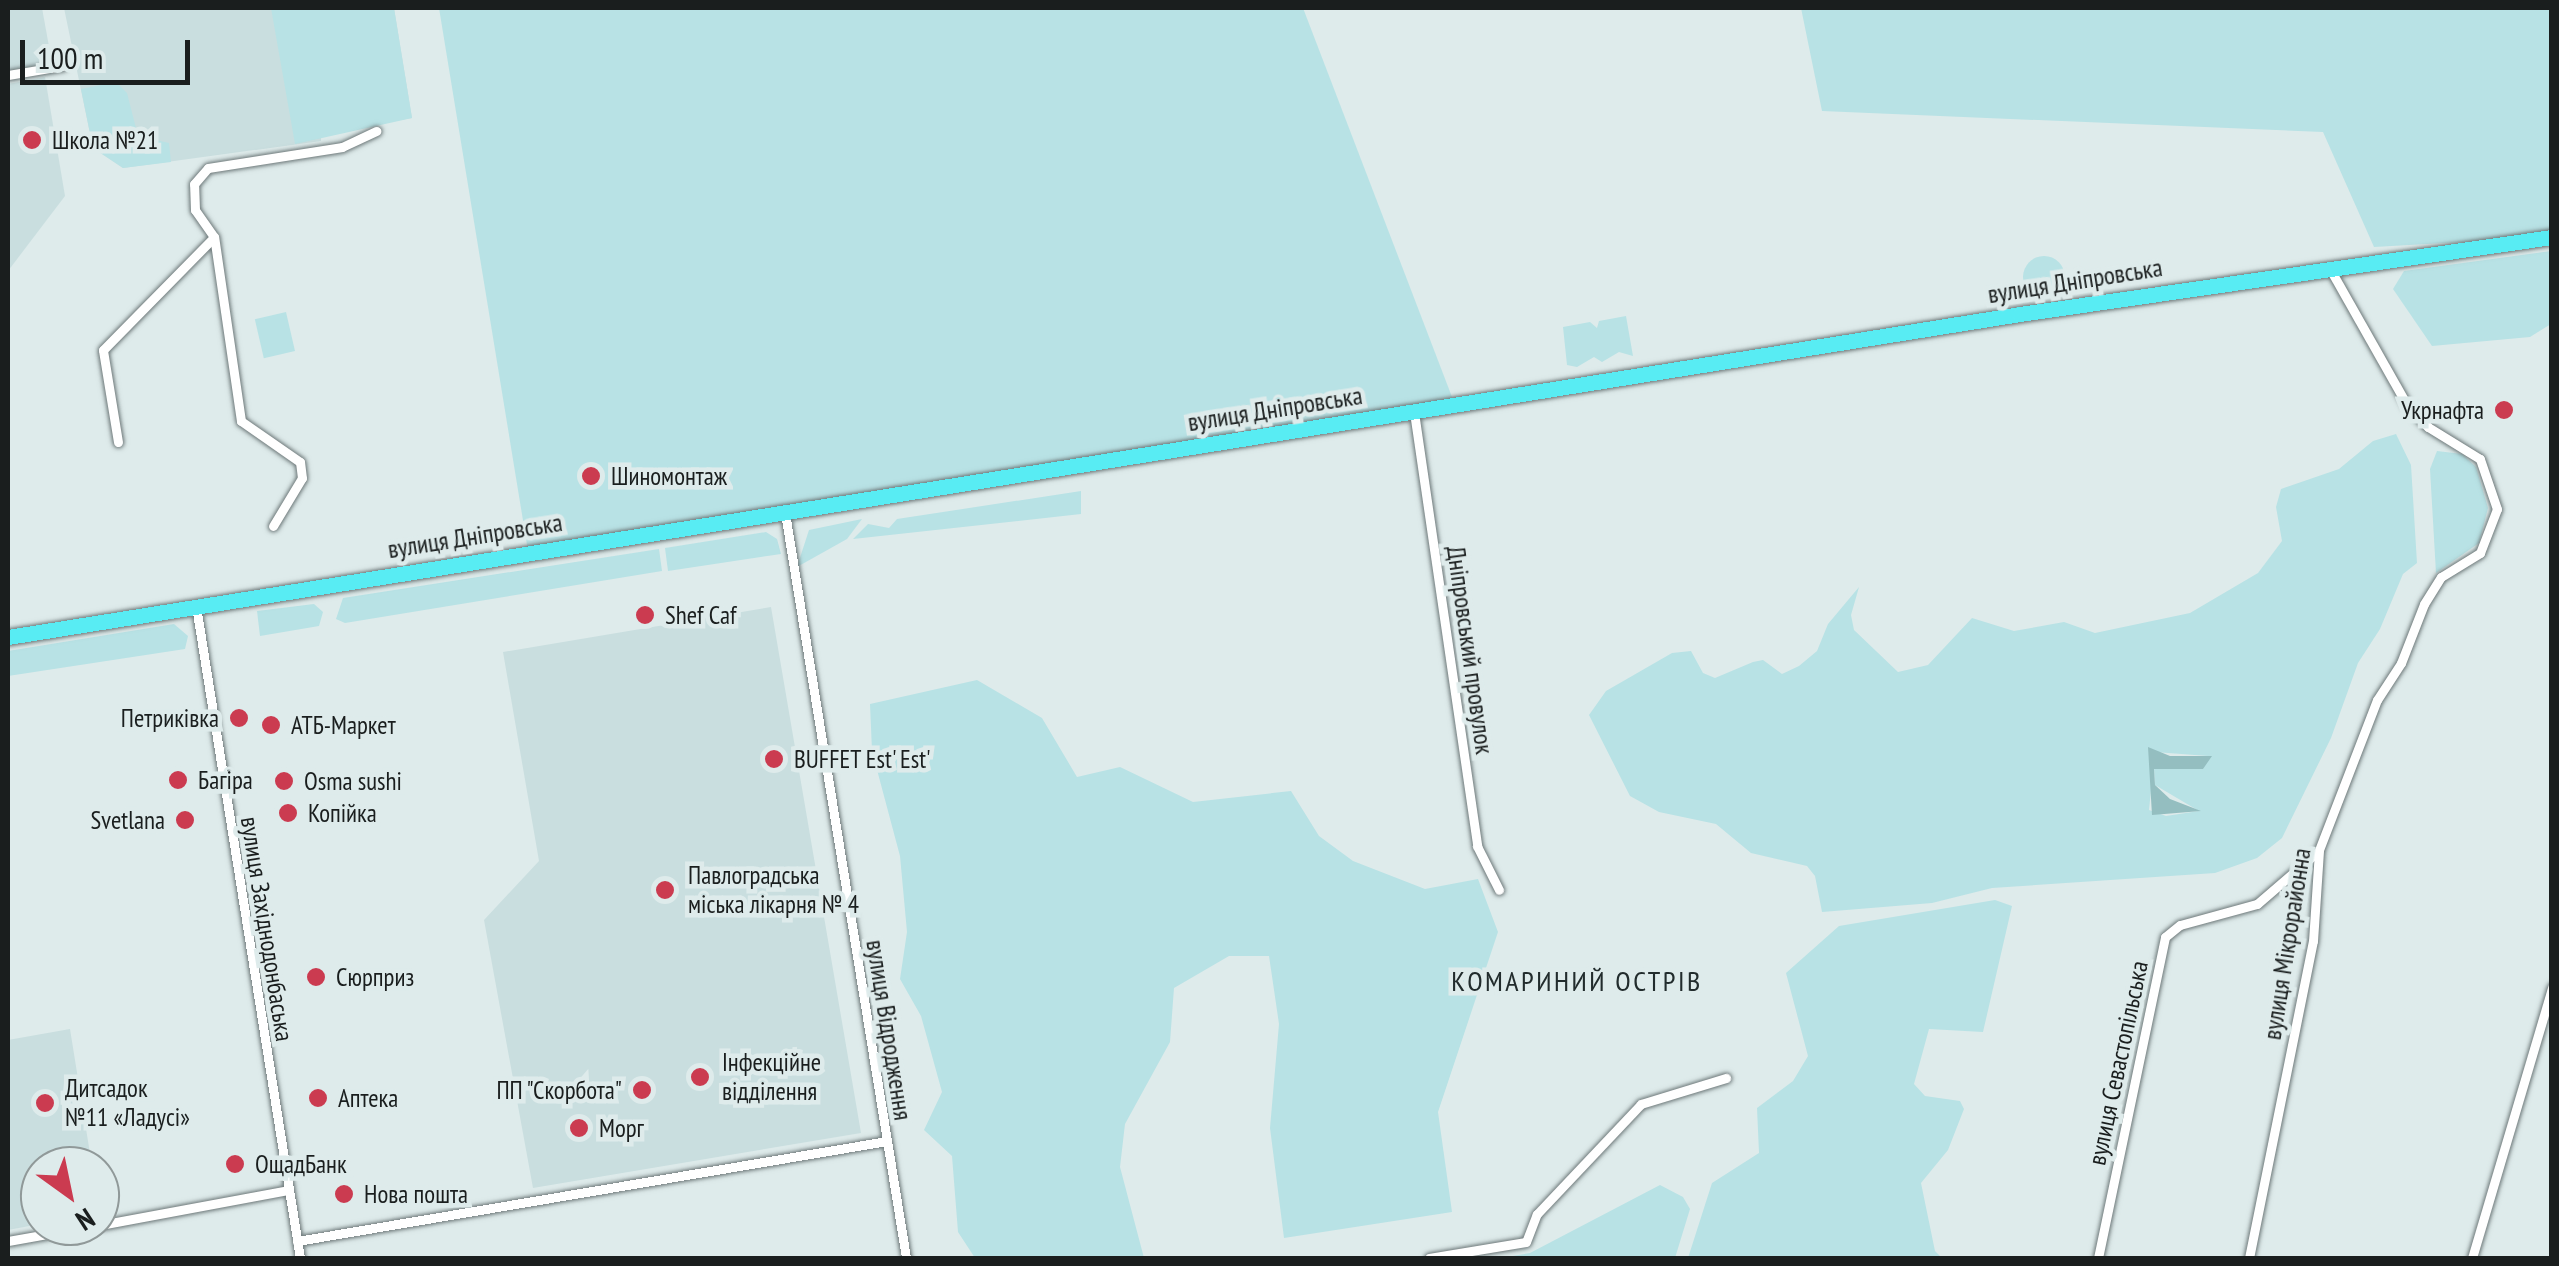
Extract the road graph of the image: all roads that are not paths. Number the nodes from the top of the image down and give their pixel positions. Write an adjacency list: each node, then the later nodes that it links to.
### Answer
1 (62, 66): 2 (street)
2 (8, 75)
3 (377, 131): 4 (street)
4 (214, 236): 8 (street); 10 (street)
5 (2552, 237): 6 (highway, вулиця Дніпровська)
6 (2330, 268): 7 (highway, вулиця Дніпровська); 13 (street, вулиця Мікрорайонна)
7 (1414, 412): 9 (highway, вулиця Дніпровська); 14 (street, Дніпровський провулок)
8 (118, 442)
9 (785, 512): 11 (highway, вулиця Дніпровська); 17 (street, вулиця Відродження)
10 (273, 526)
11 (196, 606): 12 (highway, вулиця Дніпровська); 18 (street, вулиця Західнодонбаська)
12 (8, 637)
13 (2318, 850): 24 (street, вулиця Севастопільська); 25 (street, вулиця Мікрорайонна)
14 (1498, 890)
15 (2552, 988): 26 (street)
16 (1726, 1078): 23 (street)
17 (887, 1141): 20 (street); 22 (street, вулиця Відродження)
18 (288, 1190): 19 (street); 20 (street, вулиця Західнодонбаська)
19 (120, 1220)
20 (298, 1241): 21 (street, вулиця Західнодонбаська)
21 (300, 1258)
22 (906, 1258)
23 (1429, 1258)
24 (2098, 1258)
25 (2249, 1258)
26 (2472, 1258)

